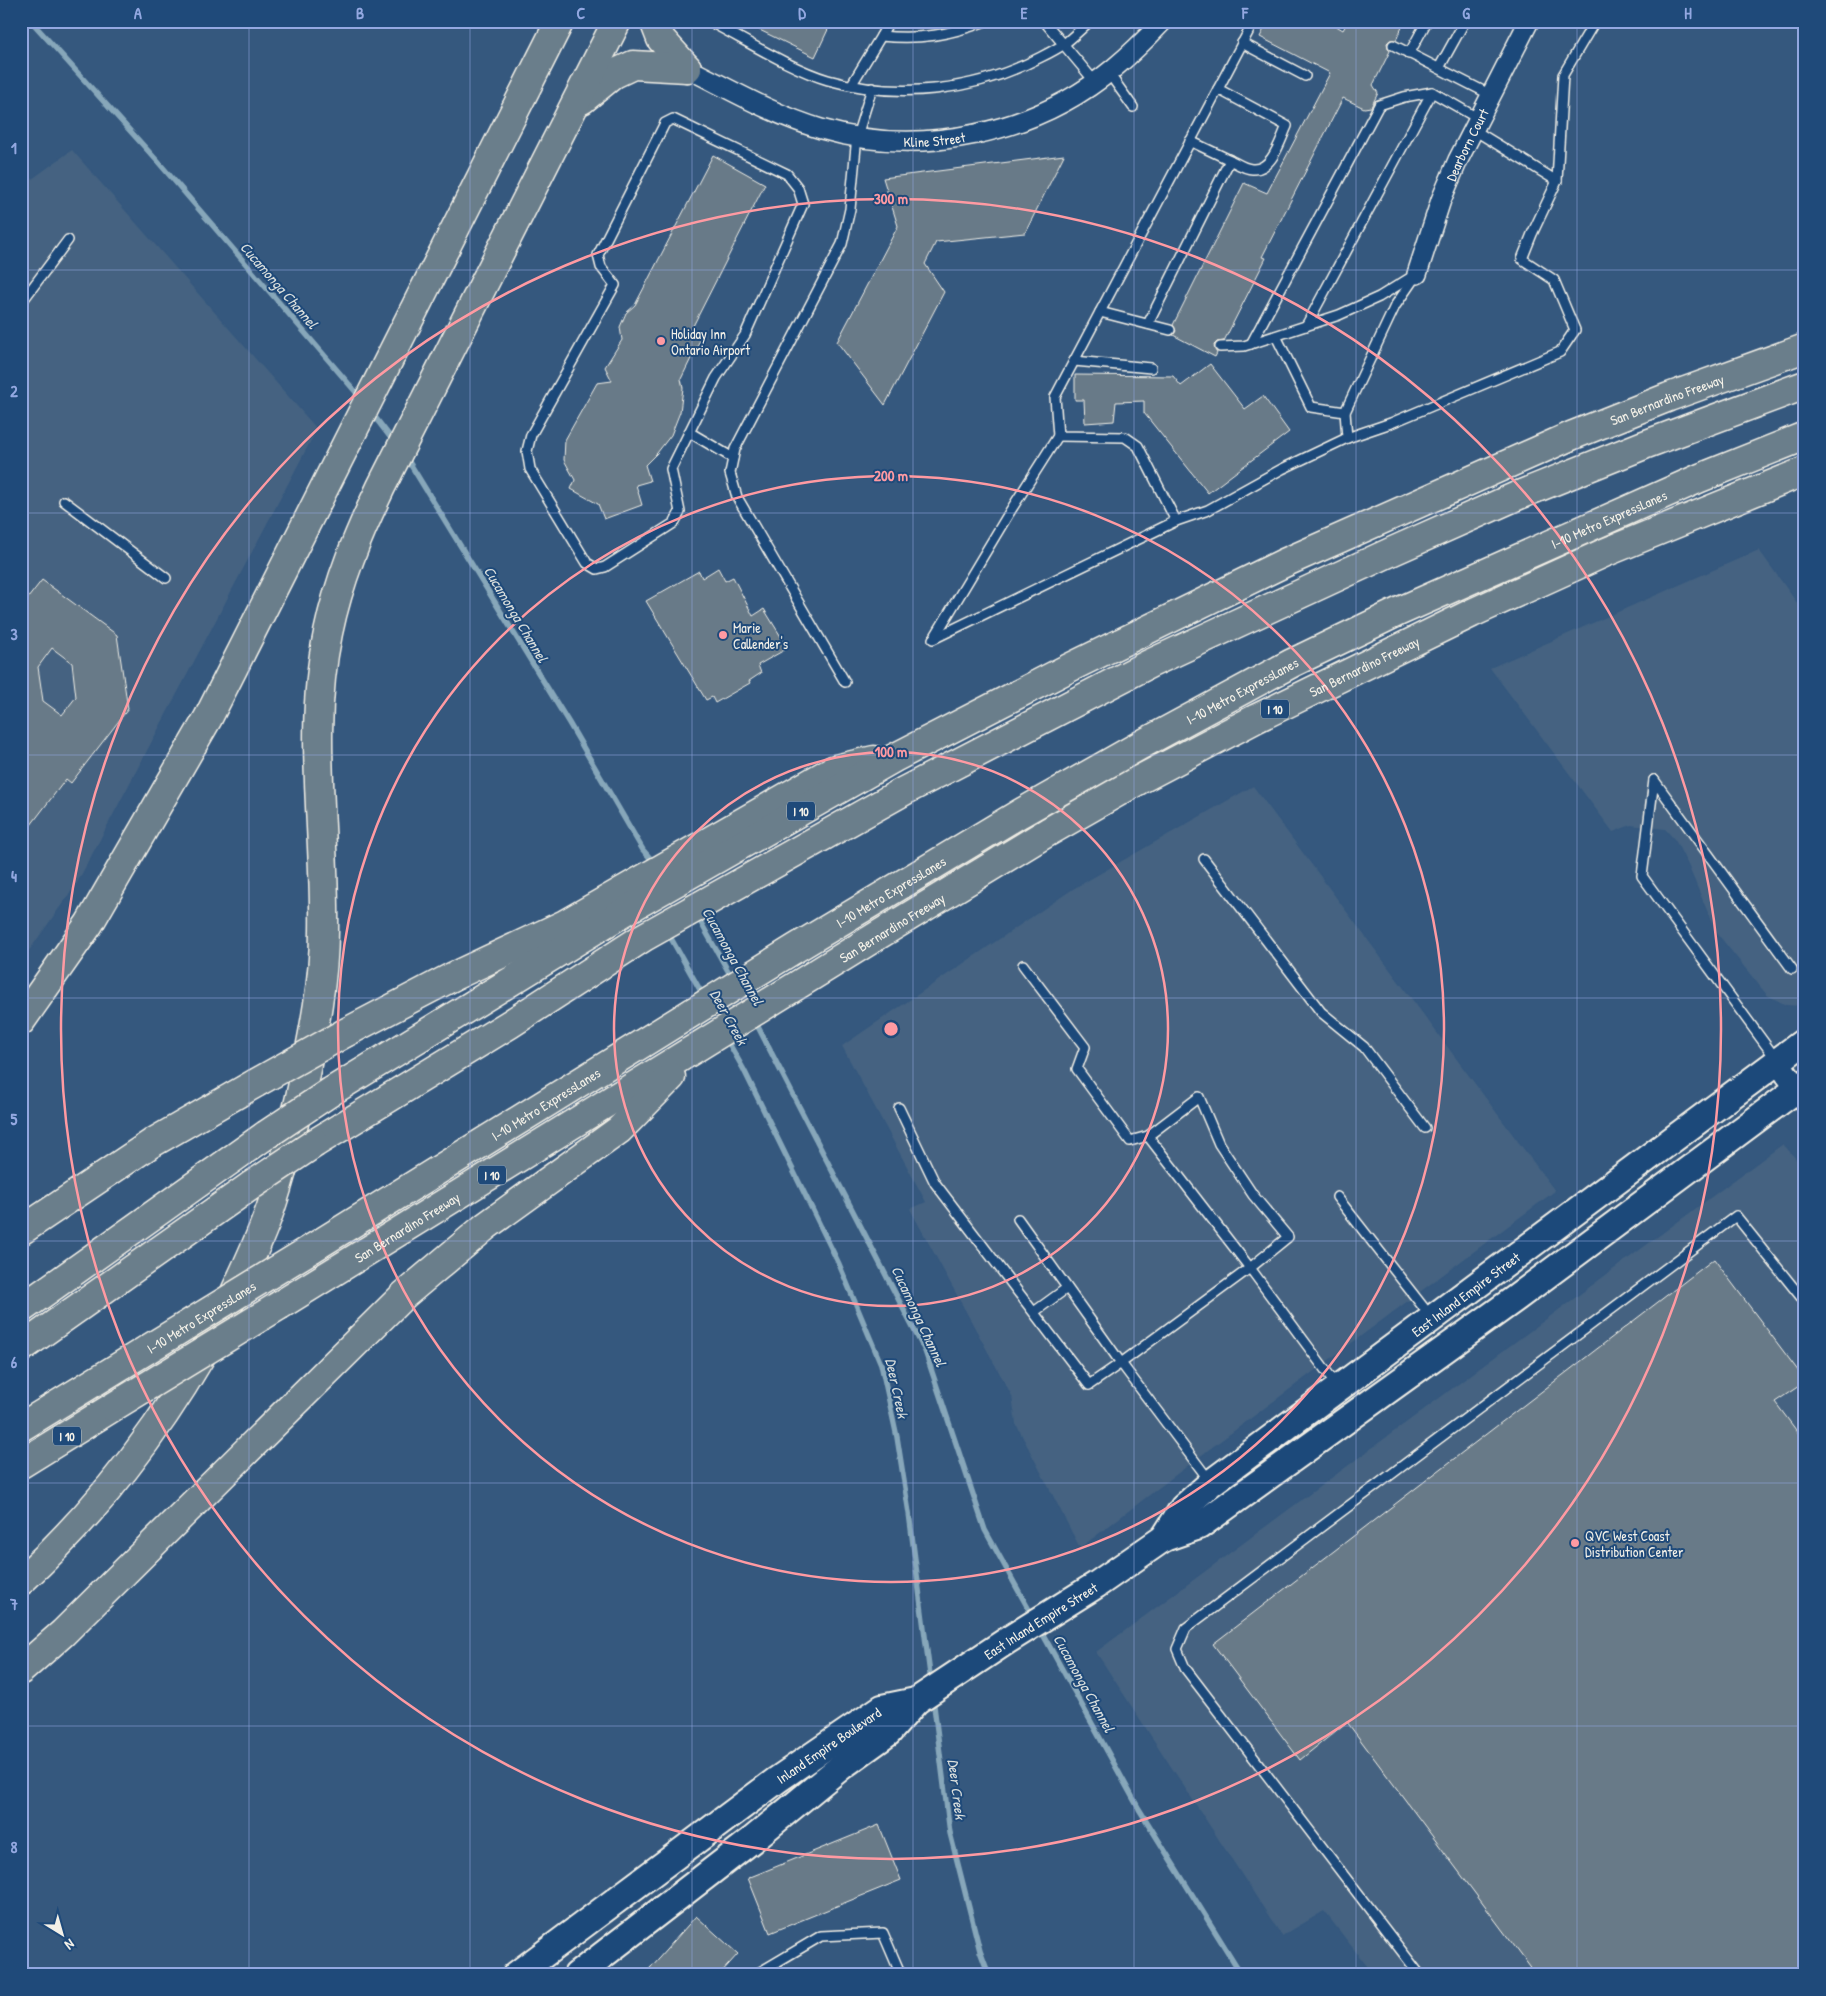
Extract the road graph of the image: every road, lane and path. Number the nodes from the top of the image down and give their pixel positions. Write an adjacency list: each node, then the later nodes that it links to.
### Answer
1 (560, 21): 65 (highway)
2 (617, 21): 30 (highway)
3 (654, 21): 20 (highway)
4 (712, 21): 24 (lane)
5 (889, 21): 15 (lane)
6 (986, 21): 15 (lane)
7 (1044, 21): 17 (lane)
8 (1090, 21): 17 (lane)
9 (1163, 21): 23 (street, Kline Street)
10 (1254, 21): 16 (lane)
11 (1427, 21): 19 (lane)
12 (1464, 21): 21 (lane)
13 (1529, 21): 28 (street, Dearborn Court)
14 (1595, 21): 35 (lane)
15 (881, 36): 24 (lane)
16 (1242, 43): 22 (lane); 26 (lane)
17 (1064, 44): 23 (lane); 25 (lane)
18 (1393, 46): 19 (lane)
19 (1410, 54): 21 (lane)
20 (687, 68): 30 (highway); 32 (street, Kline Street)
21 (1439, 68): 28 (lane)
22 (1305, 76)
23 (1102, 77): 29 (lane); 32 (street, Kline Street)
24 (852, 84): 25 (lane)
25 (872, 88): 32 (lane)
26 (1218, 89): 33 (lane); 34 (lane)
27 (1432, 92): 31 (lane); 41 (lane); 44 (lane)
28 (1491, 95): 31 (street, Dearborn Court)
29 (1133, 107)
30 (572, 109): 89 (highway)
31 (1476, 124): 35 (lane); 37 (street, Dearborn Court)
32 (857, 136): 55 (lane)
33 (1190, 141): 34 (lane); 39 (lane)
34 (1230, 160): 40 (lane)
35 (1557, 181): 54 (lane)
36 (68, 240): 38 (lane)
37 (1417, 274): 41 (lane); 50 (lane)
38 (21, 303)
39 (1100, 312): 40 (lane); 47 (lane)
40 (1148, 324): 42 (lane)
41 (1306, 326): 43 (lane)
42 (1170, 330)
43 (1276, 336): 44 (lane); 50 (lane)
44 (1251, 344): 45 (lane)
45 (1220, 347)
46 (1804, 348): 62 (highway, San Bernardino Freeway / I 10)
47 (1074, 361): 48 (lane); 52 (lane)
48 (1151, 368)
49 (1805, 385): 82 (highway, bridge)
50 (1345, 412): 54 (lane)
51 (689, 432): 51 (lane); 55 (lane)
52 (1058, 436): 58 (lane); 58 (lane)
53 (1805, 436): 85 (highway, I-10 Metro ExpressLanes, bridge)
54 (1347, 438): 58 (lane)
55 (733, 458): 60 (lane)
56 (1805, 472): 67 (highway, San Bernardino Freeway / I 10)
57 (64, 501): 59 (lane)
58 (1176, 521)
59 (166, 578)
60 (845, 682)
61 (1204, 859): 71 (lane)
62 (625, 899): 75 (highway, bridge); 79 (highway, San Bernardino Freeway / I 10, bridge)
63 (1023, 965): 72 (lane)
64 (1792, 969): 68 (lane)
65 (21, 1021)
66 (1805, 1042): 68 (main road)
67 (704, 1044): 86 (highway, San Bernardino Freeway / I 10, bridge); 90 (highway)
68 (1777, 1061): 69 (street); 81 (main road, East Inland Empire Street)
69 (1802, 1090): 88 (main road, East Inland Empire Street)
70 (898, 1108): 80 (lane)
71 (1425, 1128)
72 (1148, 1136): 76 (lane); 76 (lane)
73 (1337, 1197): 81 (lane)
74 (1018, 1219): 77 (lane)
75 (21, 1231)
76 (1250, 1268): 83 (lane); 84 (lane)
77 (1067, 1288): 80 (lane); 83 (lane)
78 (1805, 1302): 96 (lane)
79 (21, 1309)
80 (1034, 1312): 83 (lane)
81 (1432, 1318): 84 (main road, East Inland Empire Street)
82 (21, 1348)
83 (1121, 1363): 87 (lane)
84 (1338, 1388): 87 (main road, East Inland Empire Street)
85 (21, 1427)
86 (21, 1464)
87 (1211, 1483): 88 (main road, East Inland Empire Street)
88 (1164, 1538): 91 (main road, East Inland Empire Street)
89 (21, 1581)
90 (21, 1670)
91 (916, 1701): 92 (main road, Inland Empire Boulevard); 93 (main road, Inland Empire Boulevard)
92 (525, 1972)
93 (577, 1975)
94 (755, 1975): 95 (lane)
95 (901, 1975)
96 (1420, 1975)

